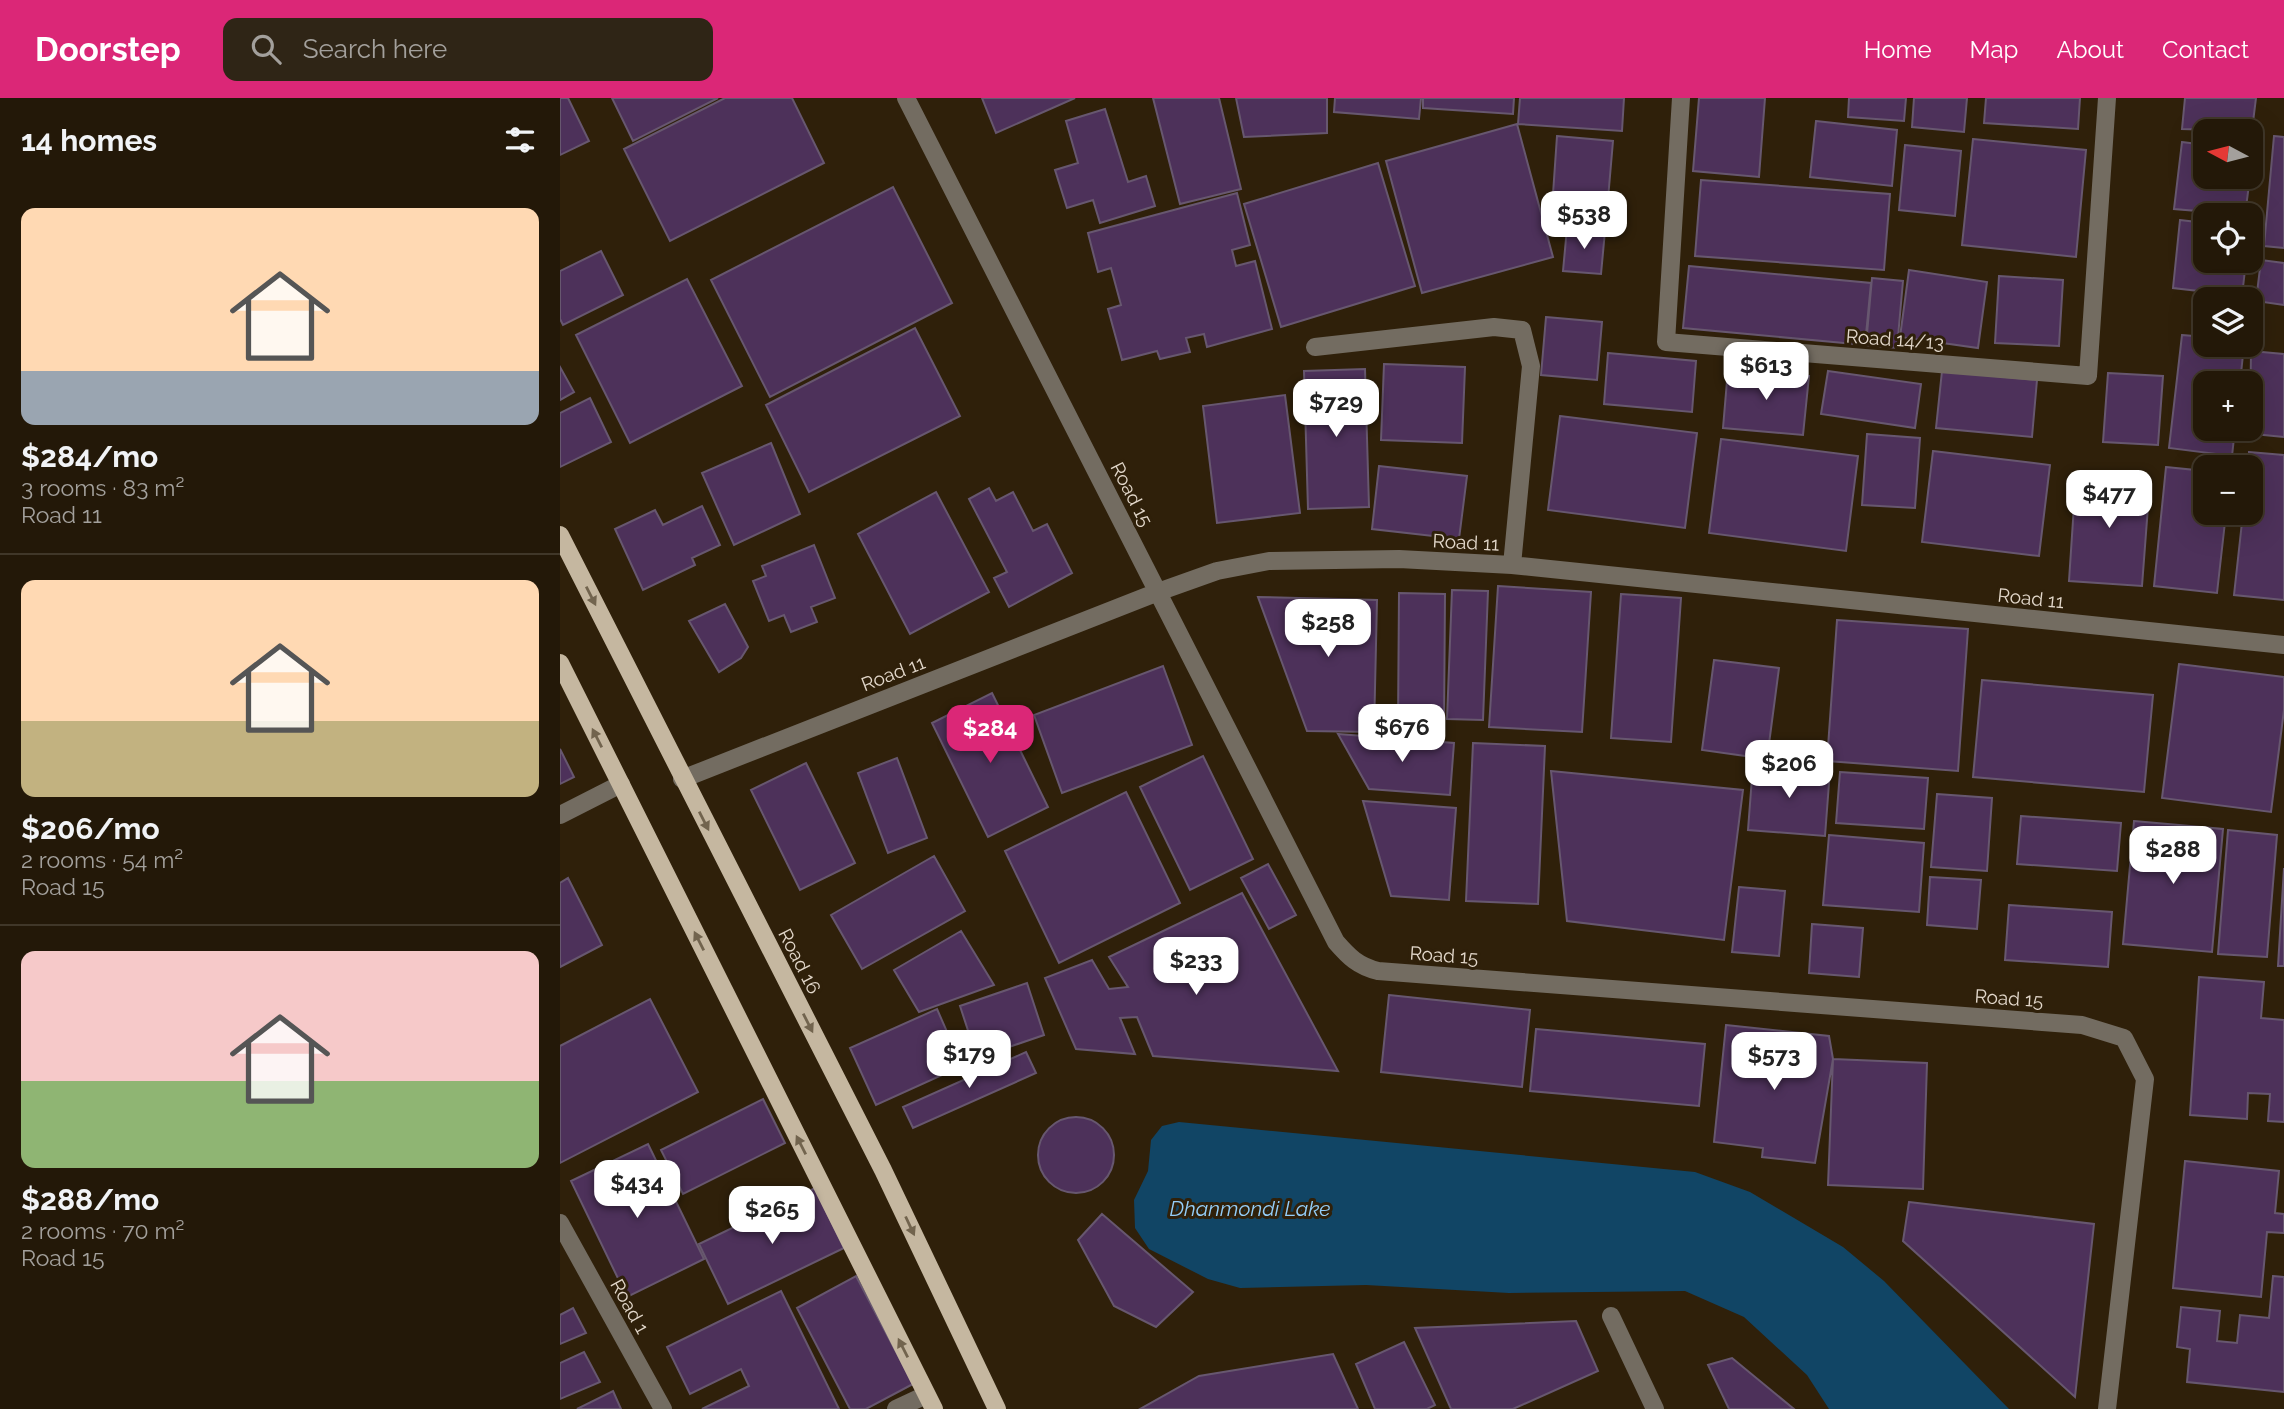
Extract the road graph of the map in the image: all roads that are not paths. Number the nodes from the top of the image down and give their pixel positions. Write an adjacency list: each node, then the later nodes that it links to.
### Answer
1 (906, 98): 7 (street, Road 15)
2 (1681, 98): 3 (street, Road 14/13)
3 (2107, 98)
4 (1315, 347): 6 (street)
5 (560, 535): 10 (main road, Road 16, one-way to 10)
6 (1512, 565): 7 (street, Road 11); 8 (street, Road 11)
7 (1158, 592): 10 (street, Road 11); 20 (street, Road 15)
8 (2284, 645)
9 (560, 663): 11 (main road, one-way to 9)
10 (682, 779): 18 (main road, Road 16, one-way to 18)
11 (621, 784): 12 (street); 15 (main road, one-way to 11)
12 (560, 815)
13 (560, 1223): 16 (street, Road 1)
14 (1611, 1316): 19 (street)
15 (930, 1402): 17 (street)
16 (663, 1409)
17 (896, 1409)
18 (997, 1409)
19 (1655, 1409)
20 (2107, 1409)

